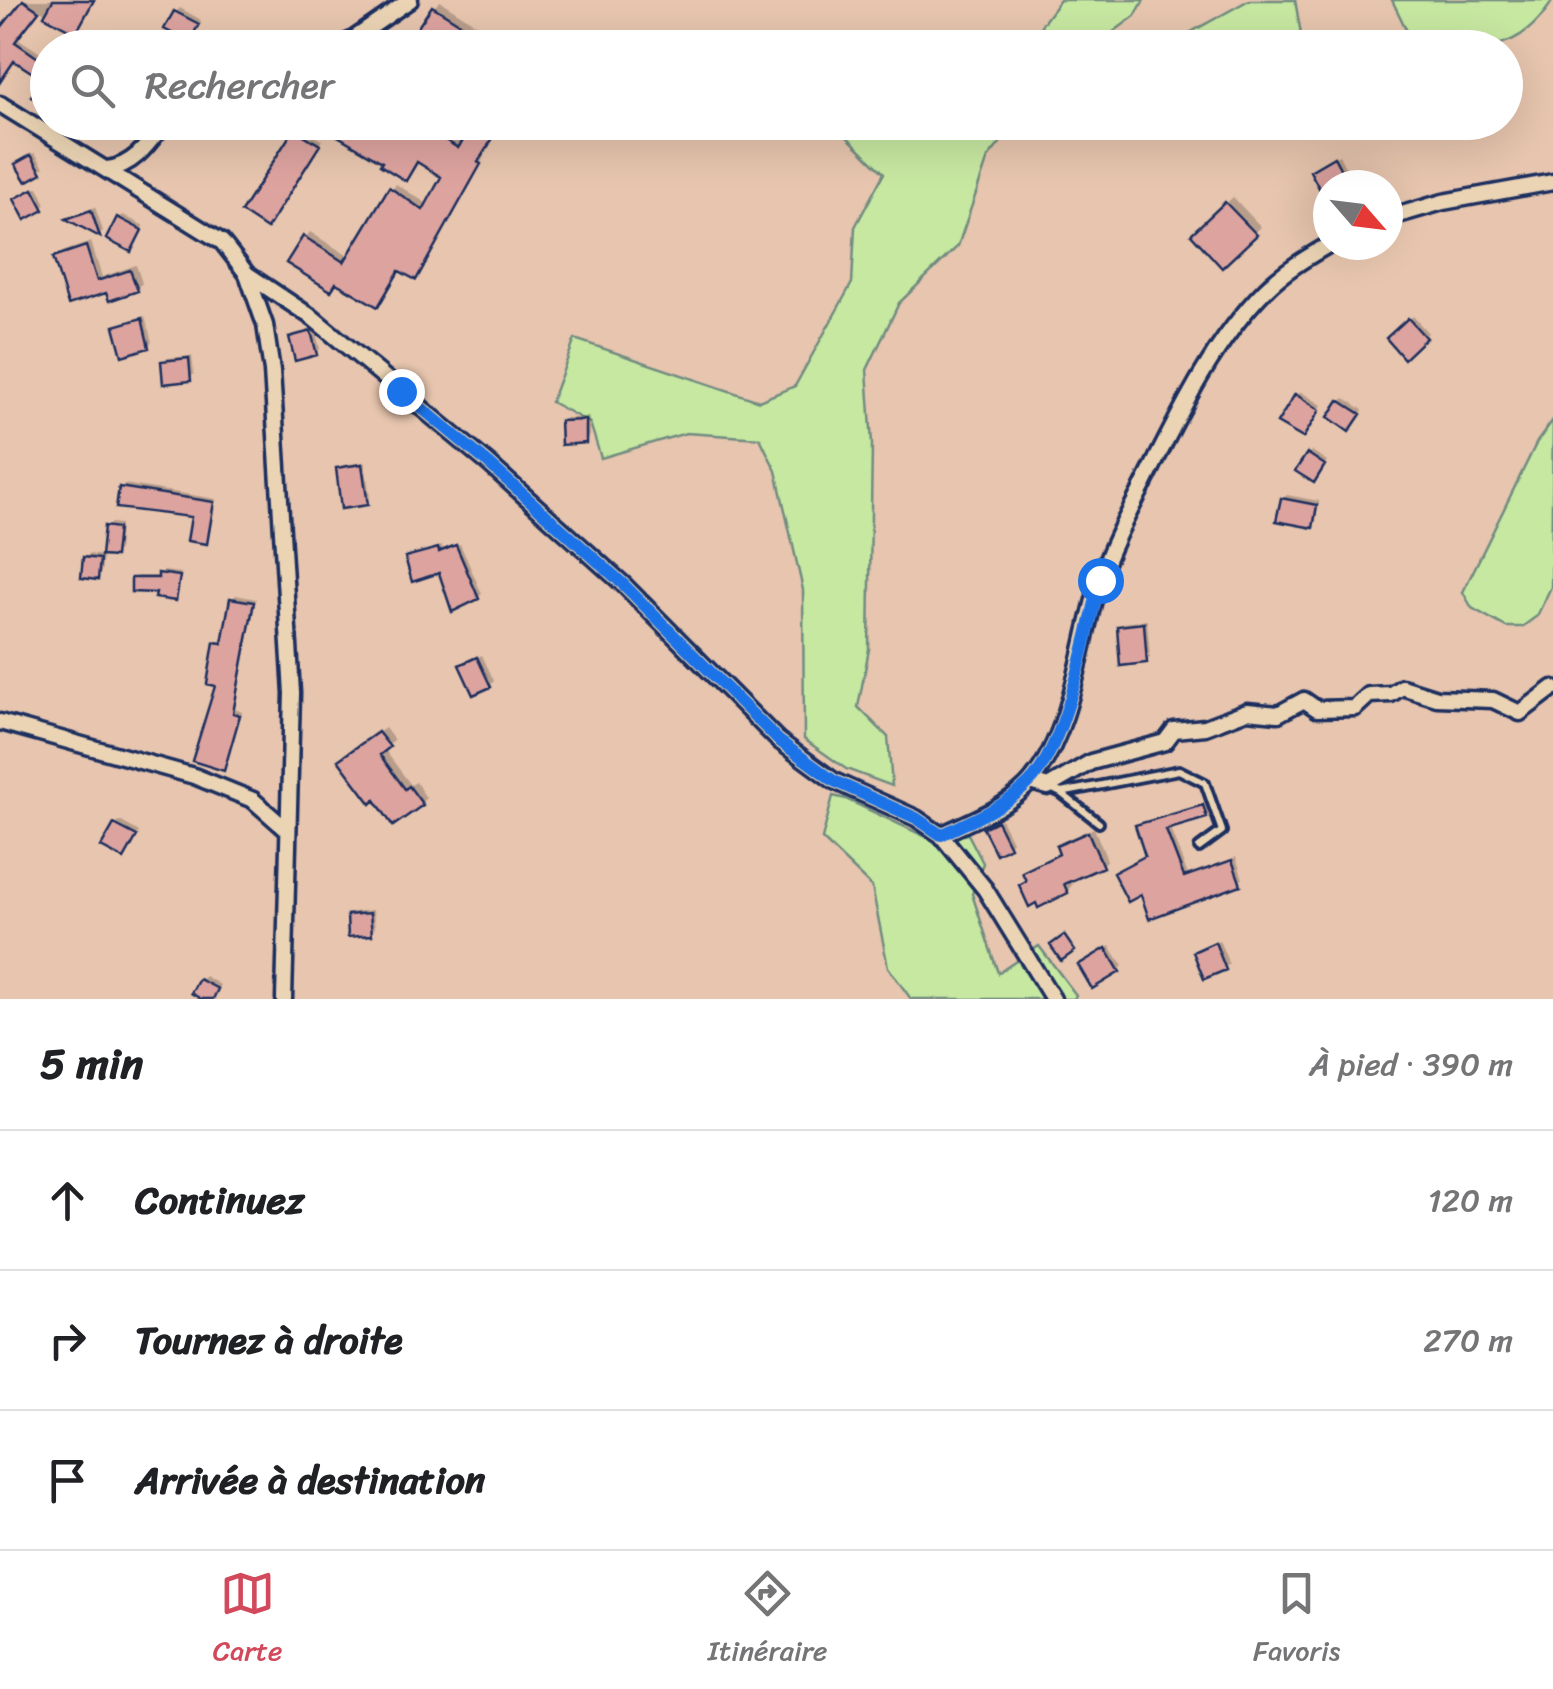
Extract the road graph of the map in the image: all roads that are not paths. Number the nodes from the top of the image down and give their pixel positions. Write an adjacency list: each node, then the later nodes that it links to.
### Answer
1 (410, 0): 2 (street)
2 (366, 30)
3 (0, 104): 4 (street)
4 (30, 122)
5 (59, 140): 7 (street)
6 (150, 140): 7 (street)
7 (107, 169): 11 (street)
8 (1553, 182): 9 (street)
9 (1403, 214)
10 (1313, 254): 14 (street)
11 (247, 274): 17 (street); 18 (street)
12 (1553, 688): 15 (street)
13 (0, 722): 17 (street)
14 (1031, 782): 15 (street); 18 (street)
15 (1054, 790): 16 (lane); 19 (lane)
16 (1098, 823)
17 (288, 832): 20 (street)
18 (941, 835): 21 (street)
19 (1198, 848)
20 (284, 999)
21 (1053, 999)

